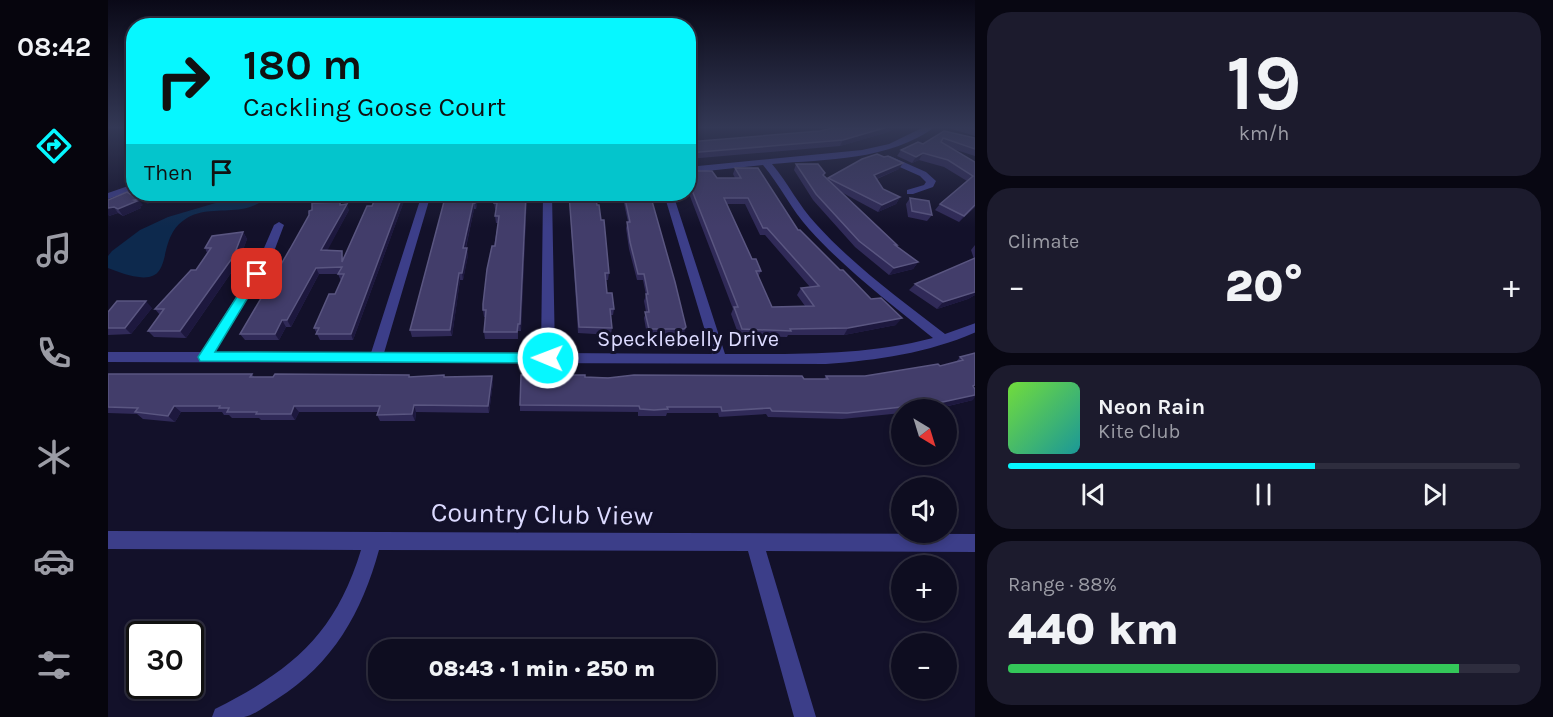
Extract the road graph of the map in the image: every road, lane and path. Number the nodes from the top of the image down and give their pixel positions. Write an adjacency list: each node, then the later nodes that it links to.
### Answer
1 (797, 159): 3 (street)
2 (891, 159): 6 (street)
3 (766, 163): 4 (street); 13 (street)
4 (696, 169)
5 (126, 190): 7 (street)
6 (910, 192)
7 (108, 196)
8 (424, 201): 16 (street)
9 (547, 201): 17 (street)
10 (670, 201): 18 (street)
11 (279, 225): 15 (street)
12 (975, 327): 13 (street, Specklebelly Drive)
13 (944, 340): 18 (street, Specklebelly Drive)
14 (108, 357): 15 (street, Specklebelly Drive)
15 (205, 357): 16 (street, Specklebelly Drive)
16 (376, 358): 17 (street, Specklebelly Drive)
17 (548, 358): 18 (street, Specklebelly Drive)
18 (720, 359)
19 (108, 540): 20 (street, Country Club View)
20 (373, 541): 21 (street, Country Club View); 23 (street)
21 (755, 544): 22 (street, Country Club View); 24 (street)
22 (973, 547)
23 (223, 717)
24 (805, 717)

